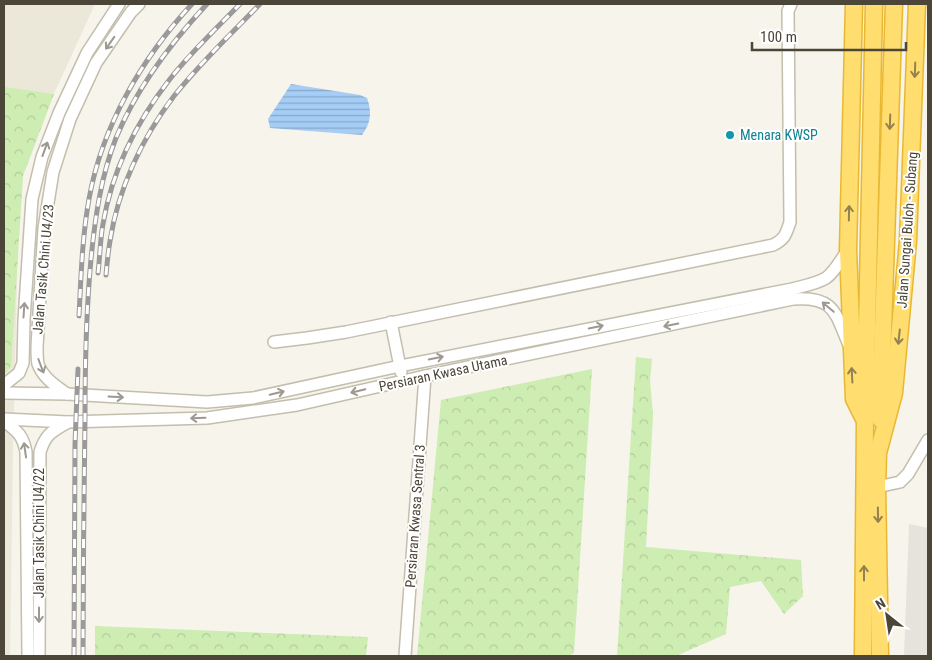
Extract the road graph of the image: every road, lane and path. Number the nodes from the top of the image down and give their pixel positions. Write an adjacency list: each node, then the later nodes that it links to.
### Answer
1 (119, 4): 15 (street, Jalan Tasik Chini U4/23, one-way to 1)
2 (139, 4): 17 (street, Jalan Tasik Chini U4/23, one-way to 17)
3 (791, 4): 9 (street)
4 (854, 4): 8 (highway, one-way to 4)
5 (874, 4): 19 (highway)
6 (894, 4): 22 (highway, Jalan Sungai Buloh - Subang, one-way to 22)
7 (917, 4): 22 (highway, Jalan Sungai Buloh - Subang, one-way to 22)
8 (848, 250): 11 (highway); 12 (street, Persiaran Kwasa Utama, one-way to 8)
9 (391, 322): 10 (street); 12 (street)
10 (274, 342)
11 (851, 349): 13 (street, Persiaran Kwasa Utama, one-way to 13); 19 (highway, one-way to 11)
12 (400, 366): 14 (street); 17 (street, Persiaran Kwasa Utama, one-way to 12)
13 (425, 376): 14 (street, Persiaran Kwasa Utama); 26 (street, Persiaran Kwasa Sentral 3)
14 (403, 381): 20 (street, Persiaran Kwasa Utama, one-way to 20)
15 (4, 385)
16 (4, 393): 17 (street, Persiaran Kwasa Utama)
17 (67, 394)
18 (4, 420): 20 (street, Persiaran Kwasa Utama); 24 (street, Jalan Tasik Chini U4/22, one-way to 18)
19 (865, 421): 27 (highway, one-way to 19)
20 (68, 422): 25 (street, Jalan Tasik Chini U4/22, one-way to 25)
21 (928, 440): 23 (street)
22 (878, 453): 23 (highway, Jalan Sungai Buloh - Subang)
23 (877, 487): 28 (highway, Jalan Sungai Buloh - Subang, one-way to 28)
24 (28, 656)
25 (39, 656)
26 (405, 656)
27 (863, 656)
28 (880, 656)

